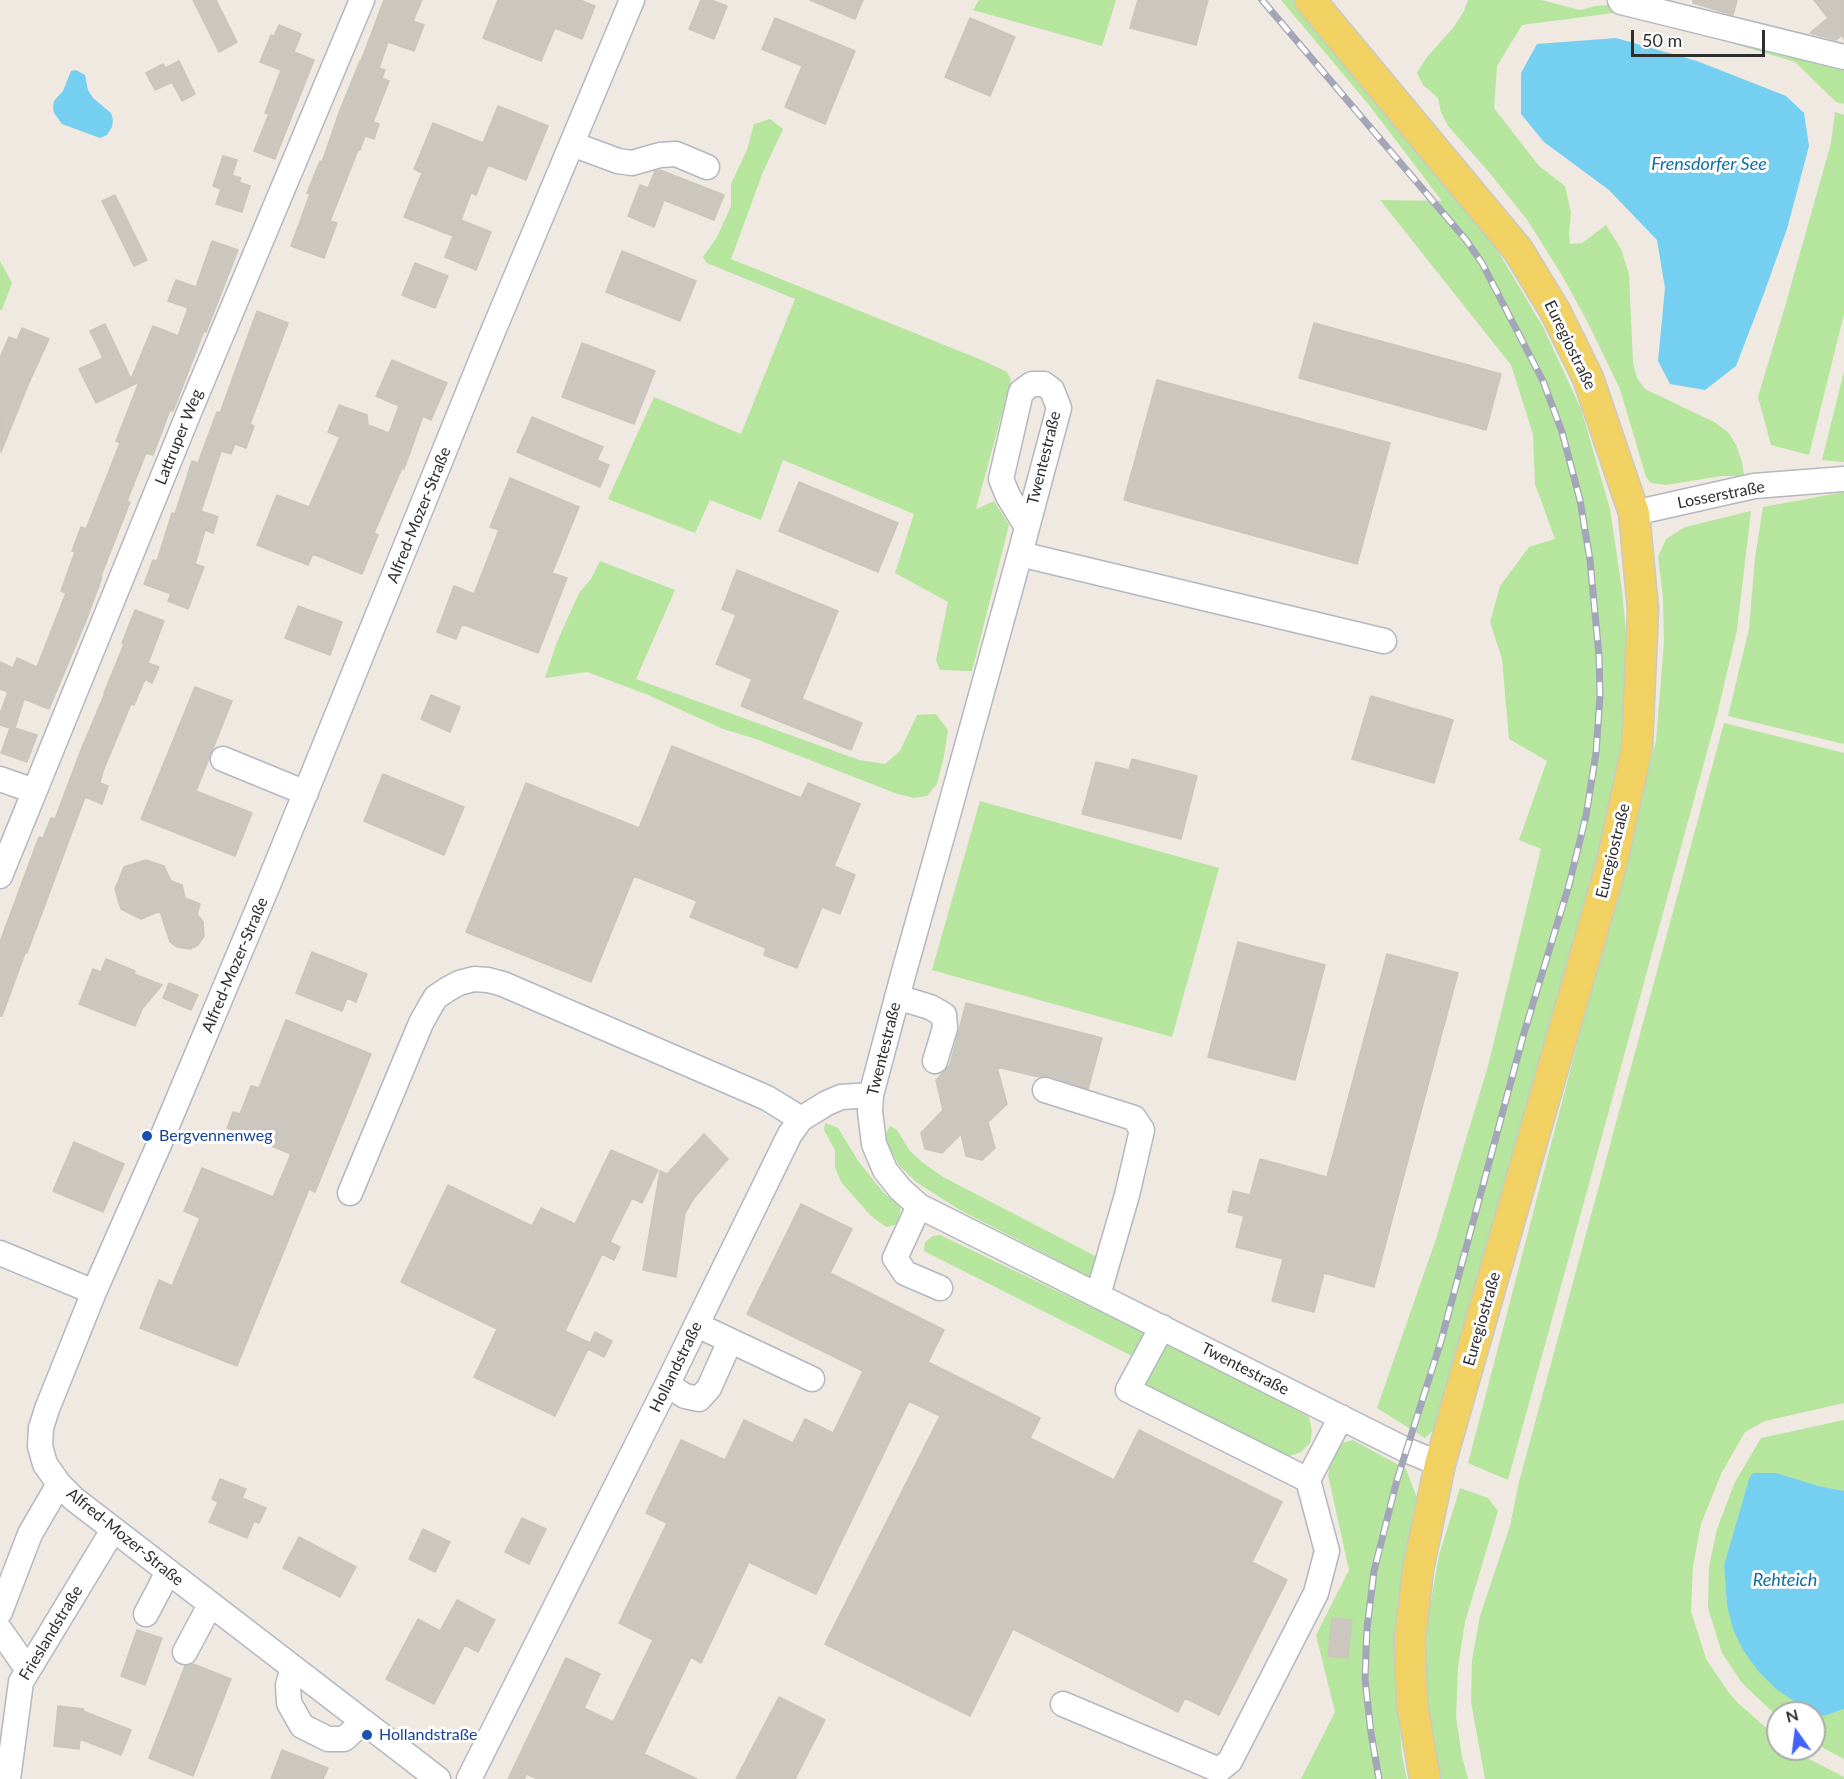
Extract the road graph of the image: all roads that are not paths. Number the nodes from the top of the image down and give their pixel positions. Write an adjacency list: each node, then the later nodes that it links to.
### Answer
1 (362, 0): 15 (street, Lattruper Weg)
2 (632, 0): 6 (street, Alfred-Mozer-Straße)
3 (1310, 0): 9 (main road, Euregiostraße)
4 (1620, 0): 5 (street)
5 (1844, 57)
6 (572, 144): 7 (street); 16 (street, Alfred-Mozer-Straße)
7 (707, 167)
8 (1844, 479): 9 (street, Losserstraße)
9 (1634, 513): 35 (main road, Euregiostraße)
10 (1027, 527): 10 (street, Twentestraße); 11 (street, Twentestraße)
11 (1020, 554): 12 (street); 18 (street, Twentestraße)
12 (1384, 641)
13 (224, 759): 16 (street)
14 (0, 779): 15 (street)
15 (34, 791): 17 (street, Lattruper Weg)
16 (306, 793): 27 (street, Alfred-Mozer-Straße)
17 (0, 876)
18 (897, 998): 19 (street); 21 (street, Twentestraße)
19 (935, 1061)
20 (1045, 1090): 28 (street)
21 (871, 1095): 22 (street, Hollandstraße); 24 (street, Twentestraße)
22 (801, 1119): 23 (street); 29 (street, Hollandstraße)
23 (350, 1193)
24 (919, 1206): 26 (street); 28 (street, Twentestraße)
25 (0, 1253): 27 (street)
26 (940, 1288)
27 (94, 1292): 37 (street, Alfred-Mozer-Straße)
28 (1098, 1295): 30 (street, Twentestraße)
29 (697, 1325): 31 (street); 33 (street, Hollandstraße)
30 (1162, 1327): 34 (street, Twentestraße); 36 (street)
31 (730, 1341): 32 (street); 33 (street)
32 (812, 1379)
33 (667, 1385): 51 (street, Hollandstraße)
34 (1341, 1417): 35 (street, Twentestraße); 36 (street)
35 (1440, 1464): 52 (main road, Euregiostraße)
36 (1308, 1480): 47 (street)
37 (58, 1484): 38 (street, Alfred-Mozer-Straße); 41 (street)
38 (113, 1530): 39 (street, Alfred-Mozer-Straße); 46 (street, Frieslandstraße)
39 (168, 1572): 40 (street, Alfred-Mozer-Straße); 42 (street)
40 (210, 1605): 44 (street); 45 (street, Alfred-Mozer-Straße)
41 (0, 1612)
42 (146, 1614)
43 (0, 1630): 46 (street)
44 (185, 1652)
45 (292, 1668): 48 (street, Alfred-Mozer-Straße); 48 (street)
46 (28, 1671): 49 (street, Frieslandstraße)
47 (1063, 1704)
48 (363, 1722): 50 (street, Alfred-Mozer-Straße)
49 (8, 1779)
50 (438, 1779)
51 (469, 1779)
52 (1425, 1779)

